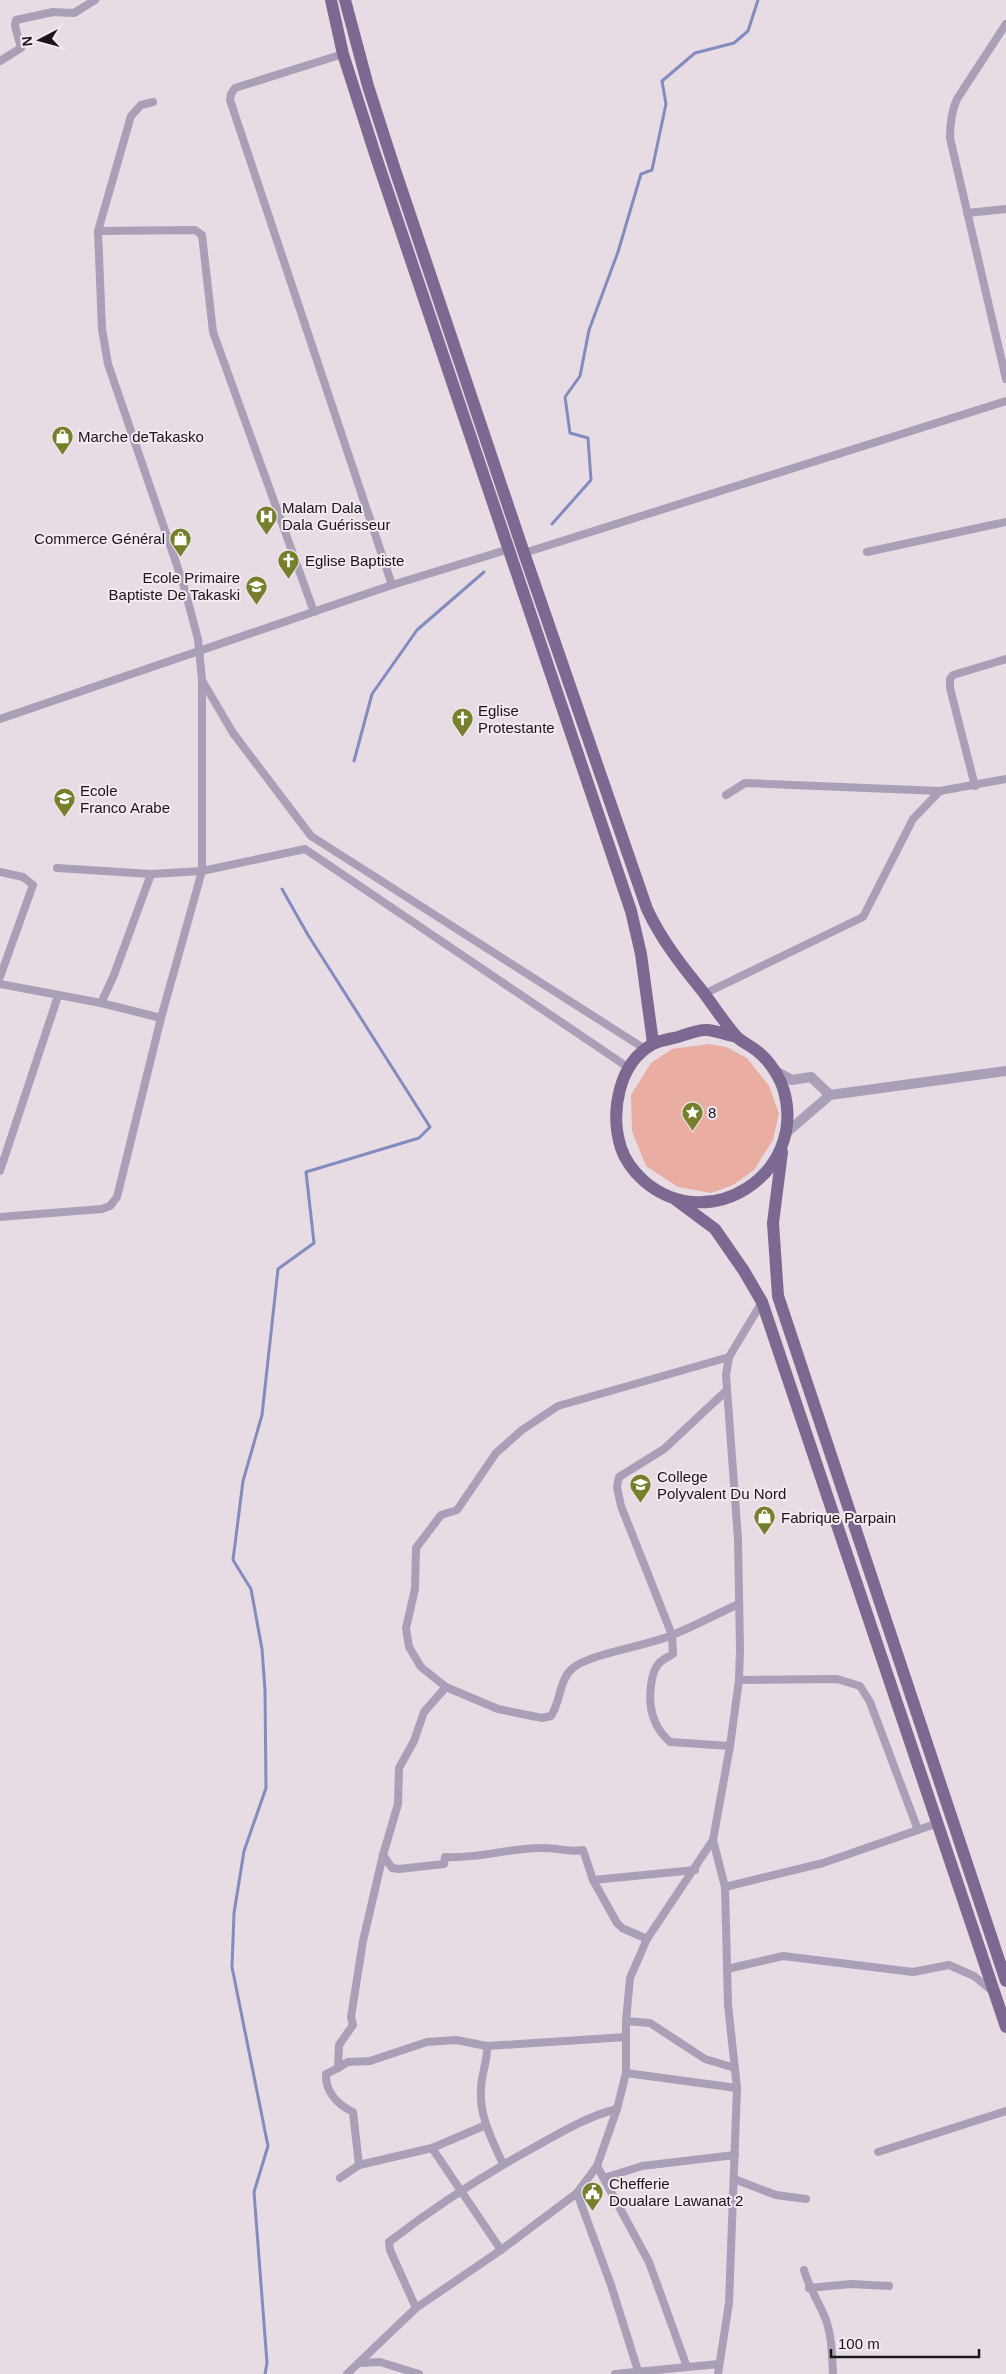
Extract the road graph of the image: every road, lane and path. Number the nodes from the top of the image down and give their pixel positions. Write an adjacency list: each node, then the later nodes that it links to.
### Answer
1 (96, 0): 6 (street)
2 (330, 0): 5 (main road)
3 (345, 0): 16 (main road)
4 (1006, 24): 9 (street)
5 (343, 54): 14 (main road); 17 (street)
6 (0, 61)
7 (152, 102): 10 (street)
8 (1006, 208): 9 (street)
9 (967, 213): 11 (street)
10 (98, 231): 18 (street); 19 (street)
11 (1006, 378)
12 (1006, 401): 16 (street)
13 (1006, 522): 15 (street)
14 (509, 549): 17 (street); 38 (main road)
15 (867, 552)
16 (524, 554): 33 (main road)
17 (392, 585): 18 (street)
18 (314, 612): 19 (street)
19 (199, 652): 21 (street); 22 (street)
20 (1006, 659): 24 (street)
21 (202, 680): 28 (street); 38 (street)
22 (0, 719)
23 (1006, 779): 24 (street)
24 (975, 786): 25 (street)
25 (940, 791): 26 (street); 33 (street)
26 (726, 794)
27 (57, 868): 30 (street)
28 (202, 870): 30 (street); 36 (street); 39 (street)
29 (0, 872): 31 (street)
30 (151, 874): 35 (street)
31 (0, 977)
32 (0, 984): 34 (street)
33 (704, 994): 37 (main road)
34 (58, 996): 35 (street); 44 (street)
35 (101, 1003): 36 (street)
36 (161, 1018): 46 (street)
37 (737, 1037): 38 (main road); 40 (main road)
38 (649, 1046): 39 (main road)
39 (629, 1068): 45 (main road)
40 (775, 1071): 42 (street); 43 (main road)
41 (1006, 1071): 42 (street)
42 (830, 1095): 43 (street)
43 (785, 1137): 45 (main road); 64 (main road)
44 (0, 1171)
45 (676, 1200): 47 (main road)
46 (0, 1217)
47 (762, 1302): 48 (street); 55 (main road)
48 (728, 1357): 49 (street); 53 (street)
49 (726, 1391): 50 (street); 51 (street)
50 (739, 1604): 51 (street); 52 (street)
51 (672, 1635): 53 (street); 54 (street)
52 (740, 1680): 54 (street); 56 (street)
53 (446, 1687): 58 (street)
54 (730, 1746): 57 (street)
55 (938, 1823): 56 (street); 65 (main road)
56 (918, 1830): 61 (street)
57 (713, 1840): 59 (street); 61 (street)
58 (383, 1855): 60 (street); 70 (street)
59 (695, 1870): 60 (street); 62 (street)
60 (593, 1880): 62 (street)
61 (725, 1887): 63 (street)
62 (648, 1939): 66 (street)
63 (726, 1969): 65 (street); 71 (street)
64 (1006, 1981)
65 (994, 1992): 67 (main road)
66 (626, 2021): 68 (street); 71 (street)
67 (1006, 2027)
68 (626, 2037): 69 (street); 72 (street)
69 (487, 2046): 70 (street); 76 (street)
70 (338, 2068): 81 (street)
71 (735, 2068): 73 (street)
72 (626, 2073): 73 (street); 74 (street)
73 (737, 2088): 79 (street)
74 (617, 2109): 80 (street); 82 (street)
75 (1006, 2111): 78 (street)
76 (486, 2125): 77 (street); 80 (street)
77 (432, 2148): 81 (street); 86 (street)
78 (878, 2152)
79 (735, 2155): 84 (street); 85 (street)
80 (503, 2164): 86 (street)
81 (358, 2165): 83 (street)
82 (596, 2166): 84 (street); 87 (street)
83 (340, 2178)
84 (604, 2178): 96 (street)
85 (734, 2179): 88 (street); 95 (street)
86 (461, 2190): 89 (street); 93 (street)
87 (577, 2193): 89 (street); 97 (street)
88 (806, 2199)
89 (501, 2250): 93 (street)
90 (804, 2270): 92 (street)
91 (889, 2286): 92 (street)
92 (809, 2288): 102 (street)
93 (416, 2308): 94 (street)
94 (359, 2363): 98 (street); 99 (street)
95 (719, 2364): 96 (street); 101 (street)
96 (686, 2367): 97 (street)
97 (639, 2373): 100 (street)
98 (347, 2374)
99 (419, 2374)
100 (615, 2374)
101 (718, 2374)
102 (833, 2374)

